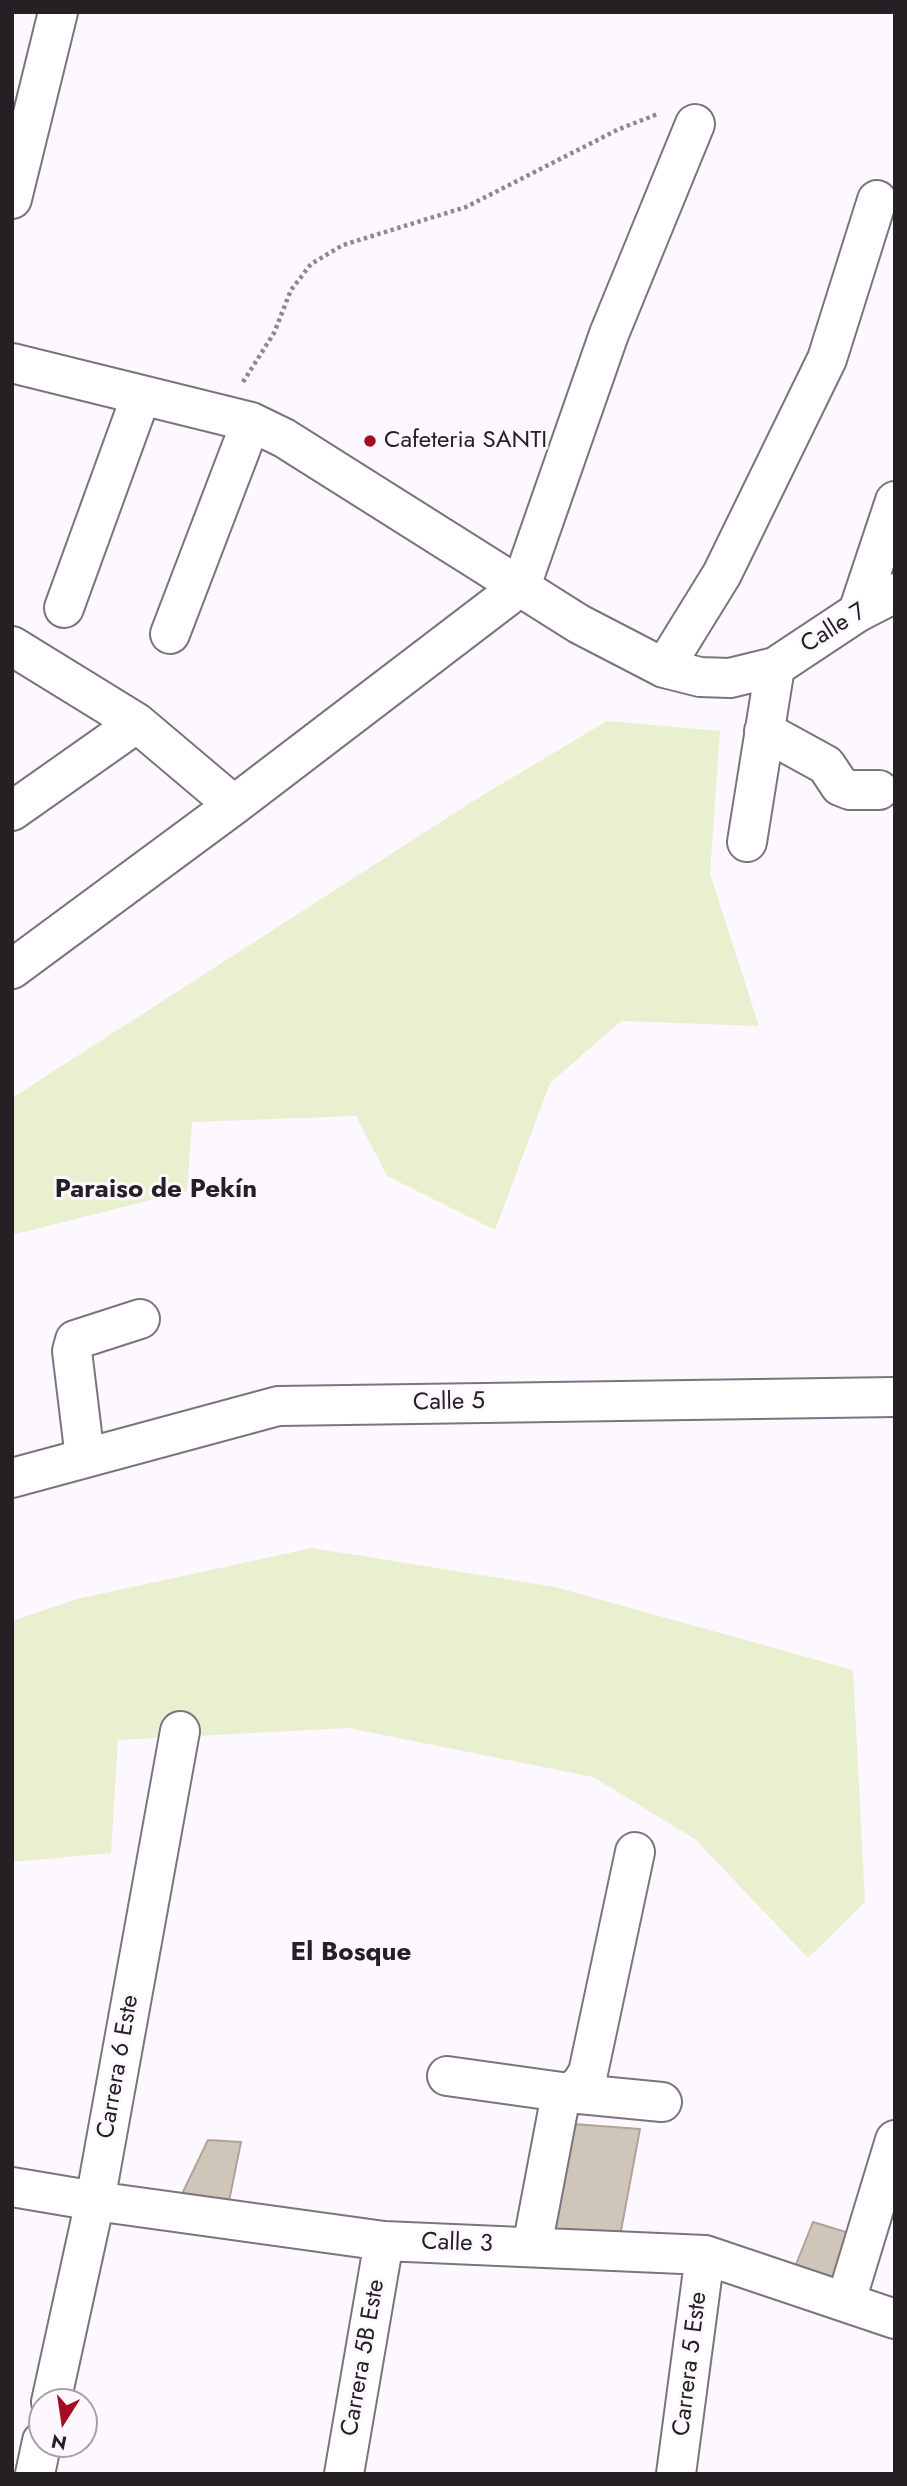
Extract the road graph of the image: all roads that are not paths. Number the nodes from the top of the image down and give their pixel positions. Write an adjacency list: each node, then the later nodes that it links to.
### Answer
1 (58, 12): 3 (street)
2 (695, 124): 9 (street)
3 (12, 199)
4 (877, 200): 16 (street)
5 (12, 363): 6 (street, Calle 7)
6 (141, 396): 7 (street, Calle 7); 11 (street)
7 (235, 418): 9 (street, Calle 7); 13 (street)
8 (895, 501): 12 (street)
9 (521, 586): 16 (street, Calle 7); 20 (street)
10 (895, 593): 12 (street, Calle 7)
11 (64, 608)
12 (858, 612): 15 (street, Calle 7)
13 (170, 634)
14 (12, 647): 17 (street)
15 (775, 667): 16 (street, Calle 7); 18 (street)
16 (664, 668)
17 (137, 723): 20 (street); 21 (street)
18 (764, 731): 19 (street); 22 (street)
19 (879, 790)
20 (234, 805): 23 (street)
21 (12, 811)
22 (747, 842)
23 (12, 969)
24 (140, 1320): 26 (street)
25 (895, 1396): 26 (street, Calle 5)
26 (85, 1458): 27 (street, Calle 5)
27 (12, 1478)
28 (180, 1731): 35 (street, Carrera 6 Este)
29 (635, 1852): 31 (street)
30 (447, 2076): 31 (street)
31 (569, 2093): 32 (street); 37 (street)
32 (662, 2102)
33 (895, 2140): 39 (street)
34 (12, 2187): 35 (street, Calle 3)
35 (95, 2202): 36 (street, Calle 3); 41 (street, Carrera 6 Este)
36 (384, 2241): 37 (street, Calle 3); 42 (street, Carrera 5B Este)
37 (532, 2247): 38 (street, Calle 3)
38 (705, 2255): 39 (street, Calle 3); 43 (street, Carrera 5 Este)
39 (846, 2301): 40 (street, Calle 3)
40 (895, 2319)
41 (54, 2388)
42 (344, 2474)
43 (676, 2474)

